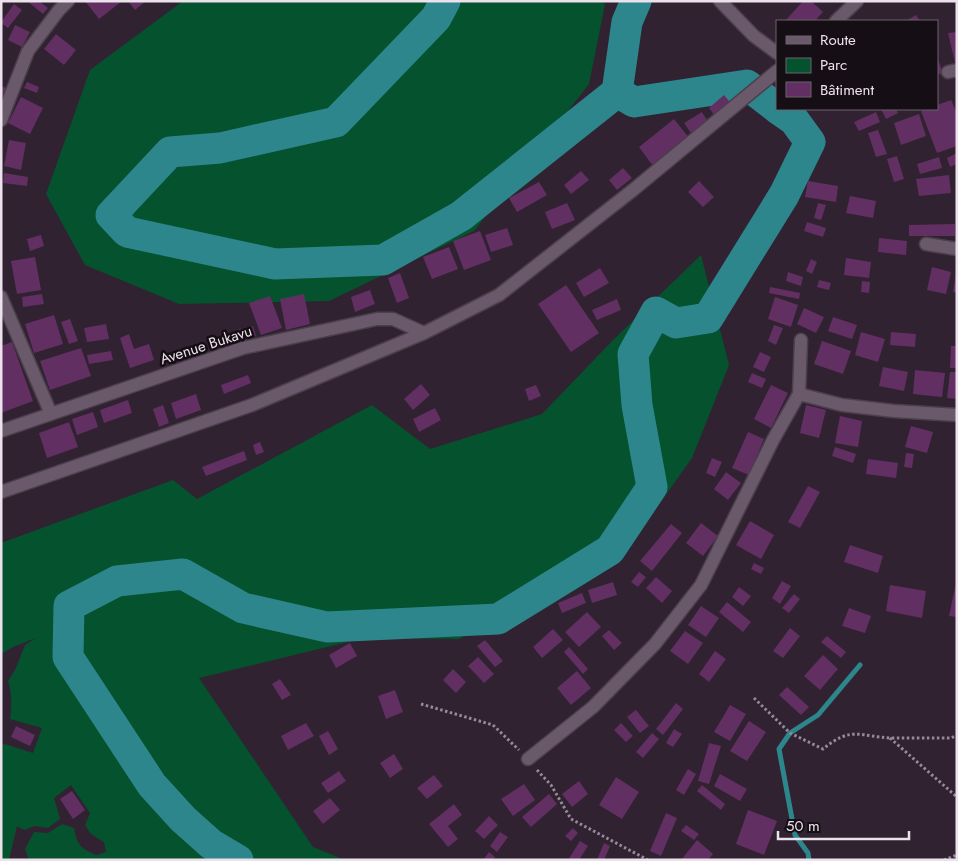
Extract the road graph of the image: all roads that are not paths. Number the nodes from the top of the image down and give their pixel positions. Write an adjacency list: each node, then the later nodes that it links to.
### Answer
1 (68, 1): 7 (street)
2 (720, 1): 5 (street)
3 (857, 1): 4 (street)
4 (837, 20)
5 (776, 52)
6 (776, 72): 11 (street)
7 (1, 120)
8 (926, 244): 9 (street)
9 (957, 249)
10 (1, 297): 14 (street)
11 (424, 333): 14 (street, Avenue Bukavu); 17 (street)
12 (801, 340): 13 (street)
13 (799, 394): 15 (street); 18 (street)
14 (52, 414): 16 (street, Avenue Bukavu)
15 (957, 415)
16 (1, 431)
17 (1, 492)
18 (528, 759)

